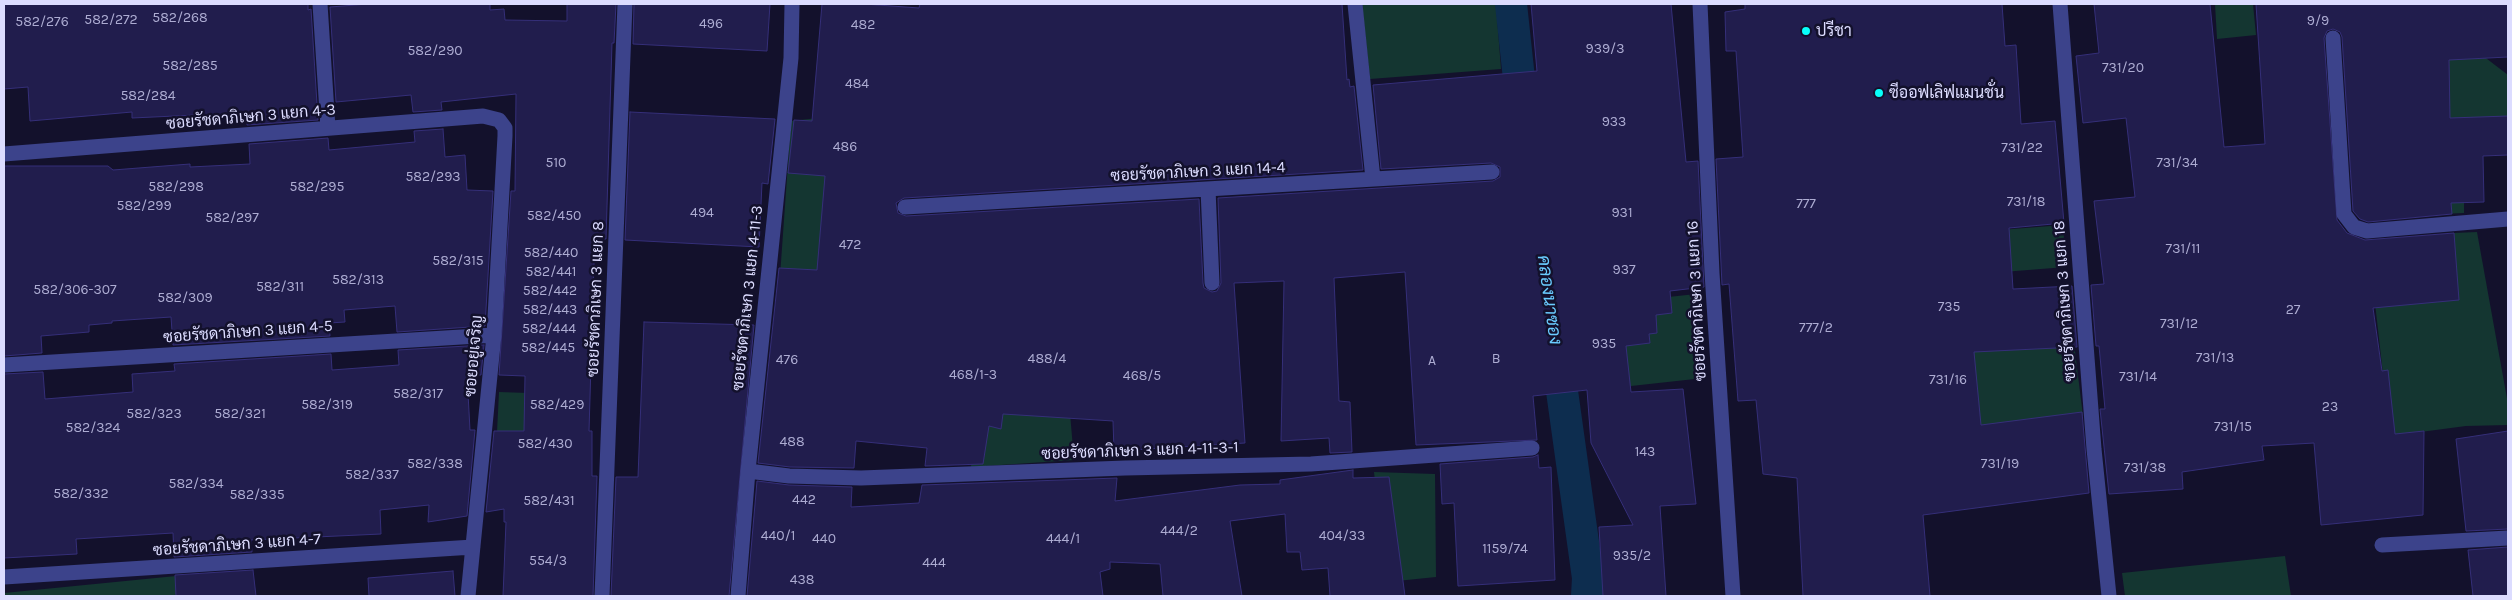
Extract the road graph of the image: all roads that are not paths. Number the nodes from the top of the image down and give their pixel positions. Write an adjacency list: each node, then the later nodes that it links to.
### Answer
1 (320, 4): 9 (street)
2 (625, 4): 26 (street, ซอยรัชดาภิเษก 3 แยก 8)
3 (792, 4): 20 (street, ซอยรัชดาภิเษก 3 แยก 4-11-3)
4 (1355, 4): 12 (street)
5 (1700, 4): 28 (street, ซอยรัชดาภิเษก 3 แยก 16)
6 (2060, 4): 29 (street, ซอยรัชดาภิเษก 3 แยก 18)
7 (2333, 38): 15 (street)
8 (499, 120): 9 (street, ซอยรัชดาภิเษก 3 แยก 4-3); 17 (street, ซอยอยู่เจริญ)
9 (328, 128): 10 (street, ซอยรัชดาภิเษก 3 แยก 4-3)
10 (4, 154)
11 (1492, 172): 12 (street, ซอยรัชดาภิเษก 3 แยก 14-4)
12 (1373, 179): 13 (street, ซอยรัชดาภิเษก 3 แยก 14-4)
13 (1208, 189): 14 (street, ซอยรัชดาภิเษก 3 แยก 14-4); 16 (street)
14 (905, 206)
15 (2508, 219)
16 (1212, 283)
17 (494, 335): 18 (street, ซอยรัชดาภิเษก 3 แยก 4-5); 23 (street, ซอยอยู่เจริญ)
18 (4, 365)
19 (1532, 448): 20 (street, ซอยรัชดาภิเษก 3 แยก 4-11-3-1)
20 (748, 471): 27 (street, ซอยรัชดาภิเษก 3 แยก 4-11-3)
21 (2508, 538): 22 (street)
22 (2382, 545)
23 (473, 547): 24 (street, ซอยรัชดาภิเษก 3 แยก 4-7); 25 (street, ซอยอยู่เจริญ)
24 (4, 577)
25 (468, 596)
26 (602, 596)
27 (738, 596)
28 (1733, 596)
29 (2109, 596)

